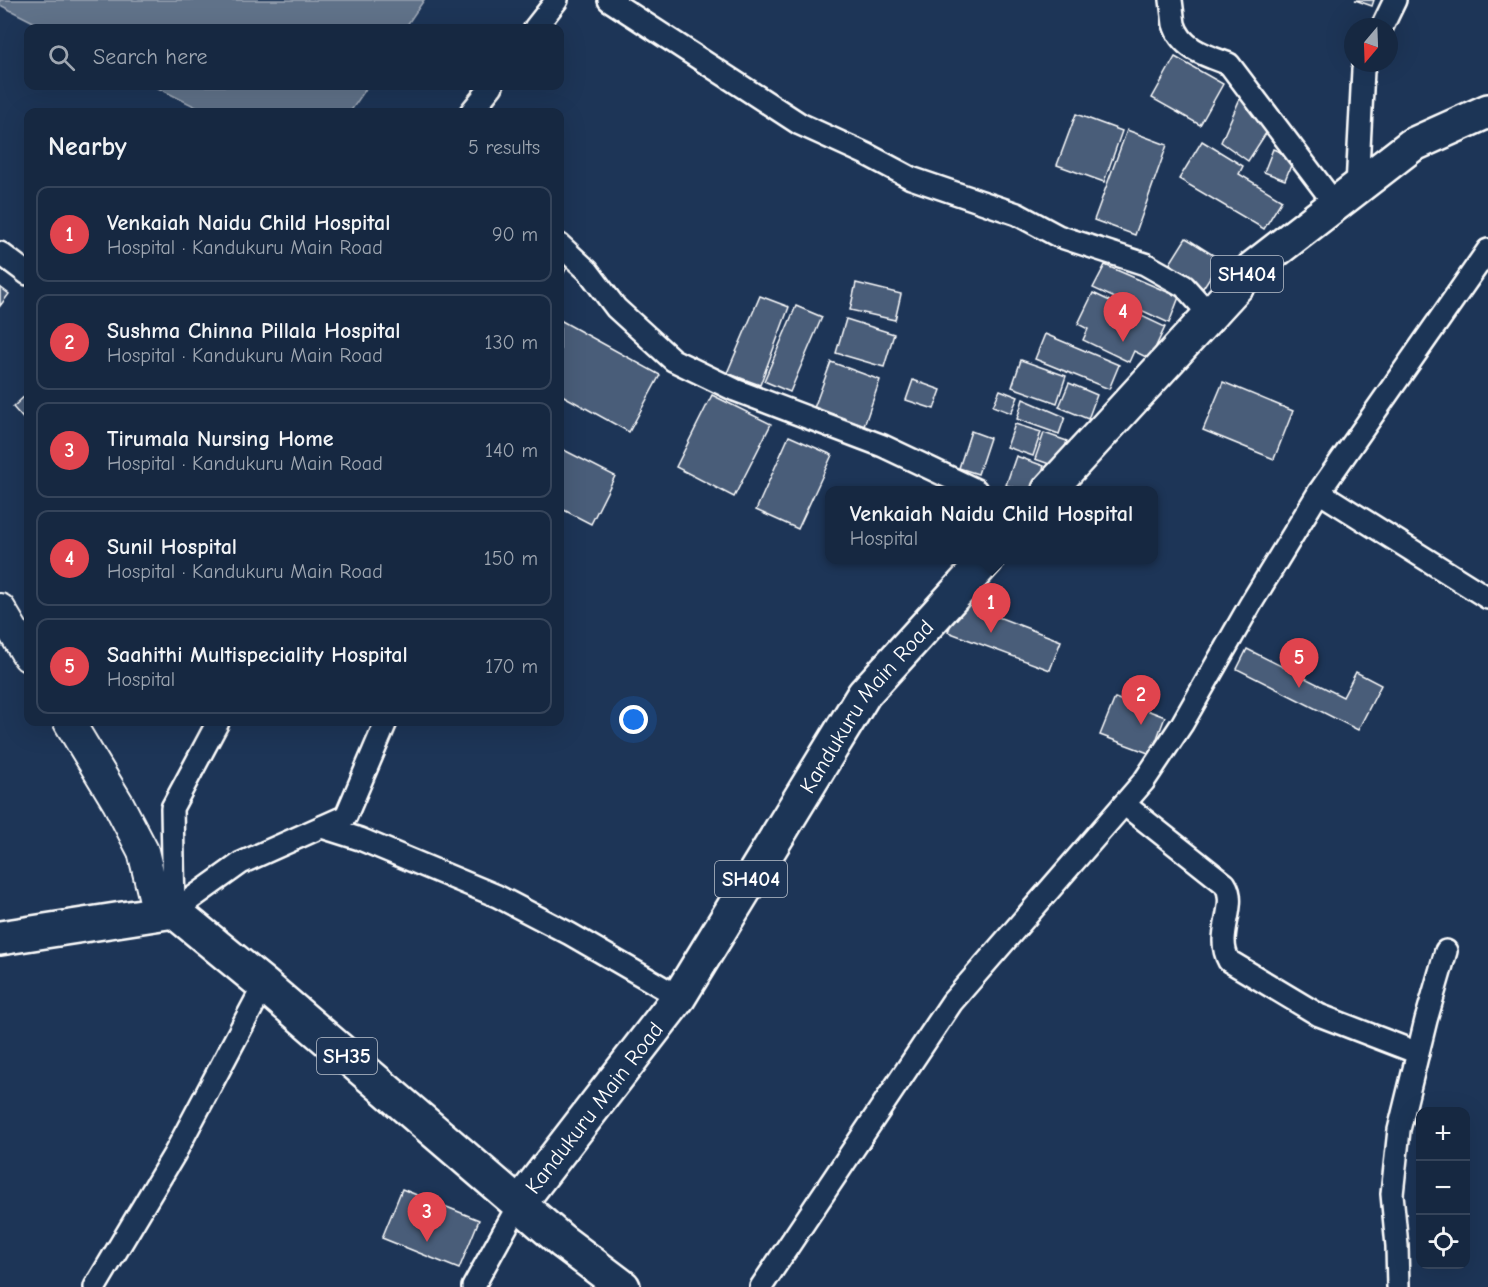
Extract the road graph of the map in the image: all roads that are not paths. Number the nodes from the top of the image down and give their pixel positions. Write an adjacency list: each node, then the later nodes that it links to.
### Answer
1 (557, 0): 6 (street)
2 (609, 0): 16 (street)
3 (1171, 0): 11 (street)
4 (1395, 0): 5 (street)
5 (1387, 18)
6 (538, 24)
7 (1363, 72): 11 (street)
8 (489, 90): 9 (street)
9 (474, 108)
10 (1488, 111): 11 (main road, SH404)
11 (1346, 196): 16 (main road, SH404)
12 (564, 249): 17 (street)
13 (1488, 250): 19 (street)
14 (0, 253): 15 (street)
15 (24, 271)
16 (1210, 315): 18 (main road, SH404)
17 (968, 486)
18 (1053, 486)
19 (1318, 492): 21 (street); 27 (street)
20 (982, 564): 33 (main road, Kandukuru Main Road / SH404)
21 (1488, 598)
22 (0, 609): 23 (street)
23 (24, 649)
24 (71, 726): 29 (street)
25 (216, 726): 29 (street)
26 (384, 726): 28 (street)
27 (1124, 804): 34 (street); 39 (street)
28 (321, 827): 29 (street); 33 (street)
29 (166, 912): 30 (main road); 32 (main road, Kandukuru Main Road / SH35)
30 (0, 939)
31 (1446, 951): 34 (street)
32 (264, 985): 35 (main road, Kandukuru Main Road / SH35); 36 (street)
33 (679, 997): 35 (main road, Kandukuru Main Road / SH404)
34 (1418, 1053): 40 (street)
35 (519, 1204): 37 (street); 38 (main road, SH35)
36 (95, 1287)
37 (473, 1287)
38 (623, 1287)
39 (761, 1287)
40 (1398, 1287)

